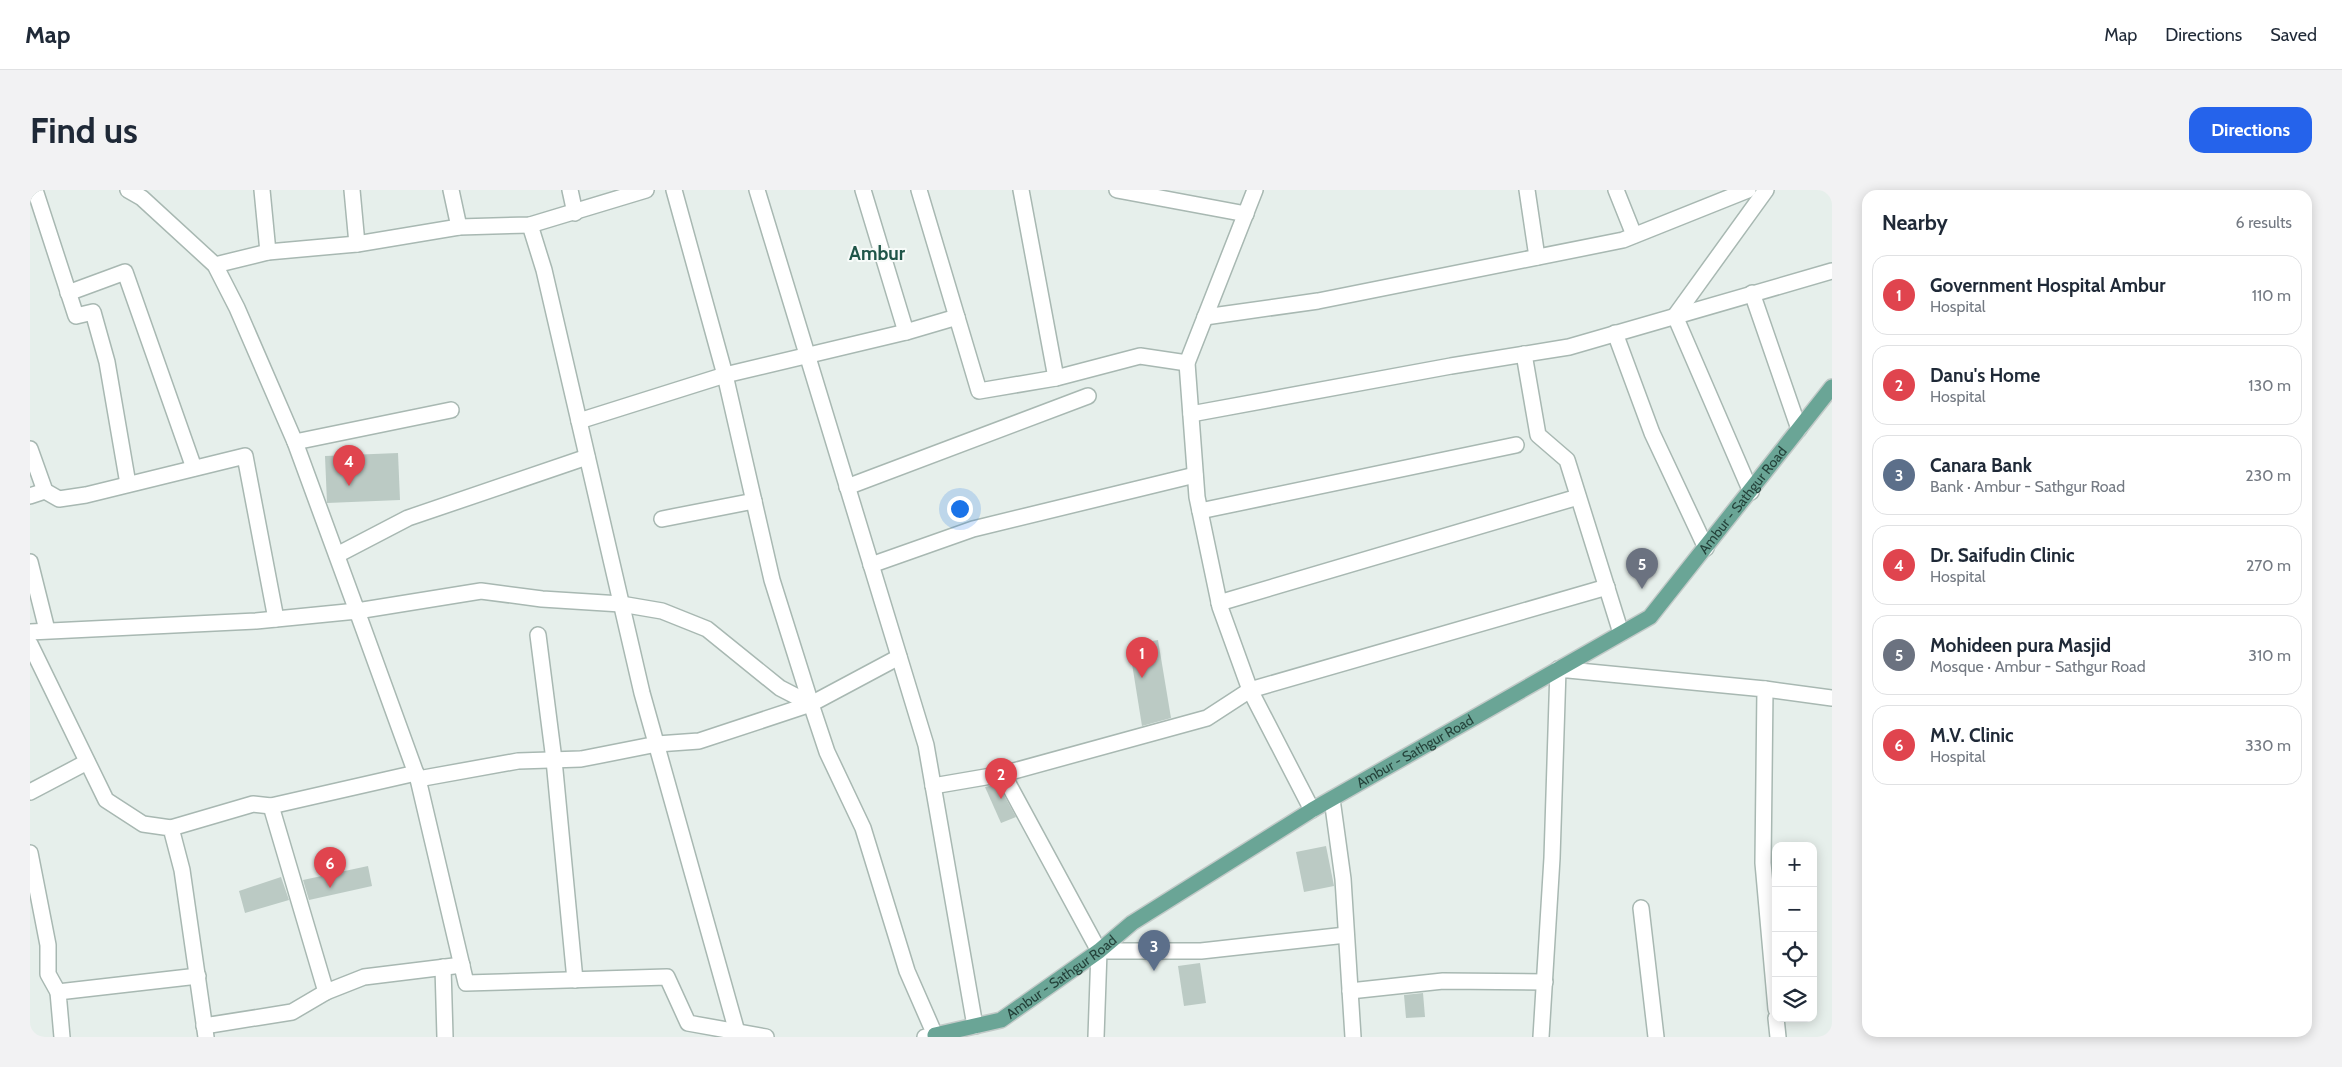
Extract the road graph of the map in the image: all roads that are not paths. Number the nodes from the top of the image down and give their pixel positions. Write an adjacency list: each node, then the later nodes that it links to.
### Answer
1 (35, 190): 31 (street)
2 (128, 190): 19 (street)
3 (262, 190): 27 (street)
4 (352, 190): 26 (street)
5 (451, 190): 24 (street)
6 (570, 190): 21 (street)
7 (646, 190): 21 (street)
8 (674, 190): 41 (street)
9 (757, 190): 38 (street)
10 (863, 190): 36 (street)
11 (919, 190): 34 (street)
12 (1022, 190): 42 (street)
13 (1117, 190): 22 (street)
14 (1255, 190): 22 (street)
15 (1526, 190): 28 (street)
16 (1616, 190): 25 (street)
17 (1748, 190): 20 (street)
18 (1766, 190): 33 (street)
19 (145, 194): 29 (street)
20 (1718, 196): 25 (street)
21 (575, 213): 23 (street)
22 (1246, 214): 35 (street)
23 (530, 225): 24 (street); 47 (street)
24 (459, 227): 26 (street)
25 (1634, 235): 28 (street)
26 (357, 244): 27 (street)
27 (268, 252): 29 (street)
28 (1537, 257): 35 (street)
29 (215, 265): 49 (street)
30 (1832, 272): 32 (street)
31 (68, 293): 53 (street); 55 (street)
32 (1752, 293): 33 (street); 48 (street)
33 (1675, 316): 37 (street); 58 (street)
34 (957, 317): 36 (street); 42 (street)
35 (1205, 317): 40 (street)
36 (906, 332): 38 (street)
37 (1616, 333): 39 (street); 64 (street)
38 (806, 354): 41 (street); 56 (street)
39 (1524, 354): 46 (street); 60 (street)
40 (1187, 362): 42 (street); 46 (street)
41 (725, 375): 47 (street); 61 (street)
42 (1056, 378)
43 (1832, 387): 48 (main road, Ambur - Sathgur Road)
44 (1088, 396): 56 (street)
45 (451, 410): 49 (street)
46 (1191, 414): 54 (street)
47 (579, 420): 52 (street)
48 (1799, 430): 58 (main road, Ambur - Sathgur Road)
49 (295, 442): 65 (street)
50 (1516, 445): 62 (street)
51 (30, 449): 57 (street)
52 (587, 458): 65 (street); 70 (street)
53 (194, 468): 55 (street); 72 (street)
54 (1195, 475): 62 (street); 67 (street)
55 (128, 484): 57 (street)
56 (847, 487): 67 (street)
57 (45, 491): 59 (street)
58 (1751, 492): 64 (main road, Ambur - Sathgur Road)
59 (30, 496)
60 (1578, 497): 68 (street); 69 (street)
61 (754, 500): 63 (street); 83 (street)
62 (1200, 510): 69 (street)
63 (662, 519)
64 (1706, 548): 75 (main road, Ambur - Sathgur Road)
65 (337, 555): 71 (street)
66 (30, 562): 73 (street)
67 (871, 564): 78 (street)
68 (1606, 587): 75 (street); 81 (street)
69 (1219, 603): 81 (street)
70 (621, 604): 71 (street); 83 (street); 84 (street)
71 (357, 611): 72 (street); 88 (street)
72 (276, 619): 73 (street)
73 (47, 630): 74 (street)
74 (30, 632)
75 (1622, 634): 79 (main road, Ambur - Sathgur Road)
76 (538, 635): 85 (street)
77 (30, 644): 86 (street)
78 (899, 657): 83 (street); 89 (street)
79 (1558, 670): 80 (street); 91 (main road, Ambur - Sathgur Road); 104 (street)
80 (1765, 689): 82 (street); 102 (street)
81 (1250, 690): 87 (street); 93 (street)
82 (1832, 698)
83 (811, 704): 84 (street); 112 (street)
84 (657, 744): 85 (street); 111 (street)
85 (554, 760): 88 (street); 103 (street)
86 (87, 762): 90 (street); 94 (street)
87 (1003, 774): 89 (street); 98 (street)
88 (417, 776): 92 (street); 99 (street)
89 (933, 786): 109 (street)
90 (30, 792)
91 (1332, 799): 93 (main road, Ambur - Sathgur Road); 97 (street)
92 (271, 806): 94 (street); 107 (street)
93 (1312, 810): 98 (main road, Ambur - Sathgur Road)
94 (171, 828): 101 (street)
95 (30, 854): 106 (street)
96 (1641, 908): 119 (street)
97 (1346, 935): 98 (street); 105 (street)
98 (1099, 952): 109 (main road, Ambur - Sathgur Road); 116 (street)
99 (462, 965): 100 (street); 103 (street)
100 (443, 967): 107 (street); 114 (street)
101 (198, 976): 106 (street); 110 (street)
102 (1773, 977)
103 (575, 980): 111 (street)
104 (1544, 982): 105 (street); 118 (street)
105 (1350, 991): 117 (street)
106 (58, 992): 113 (street)
107 (326, 992): 110 (street)
108 (1776, 1022): 120 (street)
109 (974, 1026): 112 (main road, Ambur - Sathgur Road)
110 (205, 1031)
111 (737, 1032): 115 (street)
112 (932, 1036)
113 (62, 1037)
114 (445, 1037)
115 (766, 1037)
116 (1096, 1037)
117 (1353, 1037)
118 (1541, 1037)
119 (1656, 1037)
120 (1778, 1037)

